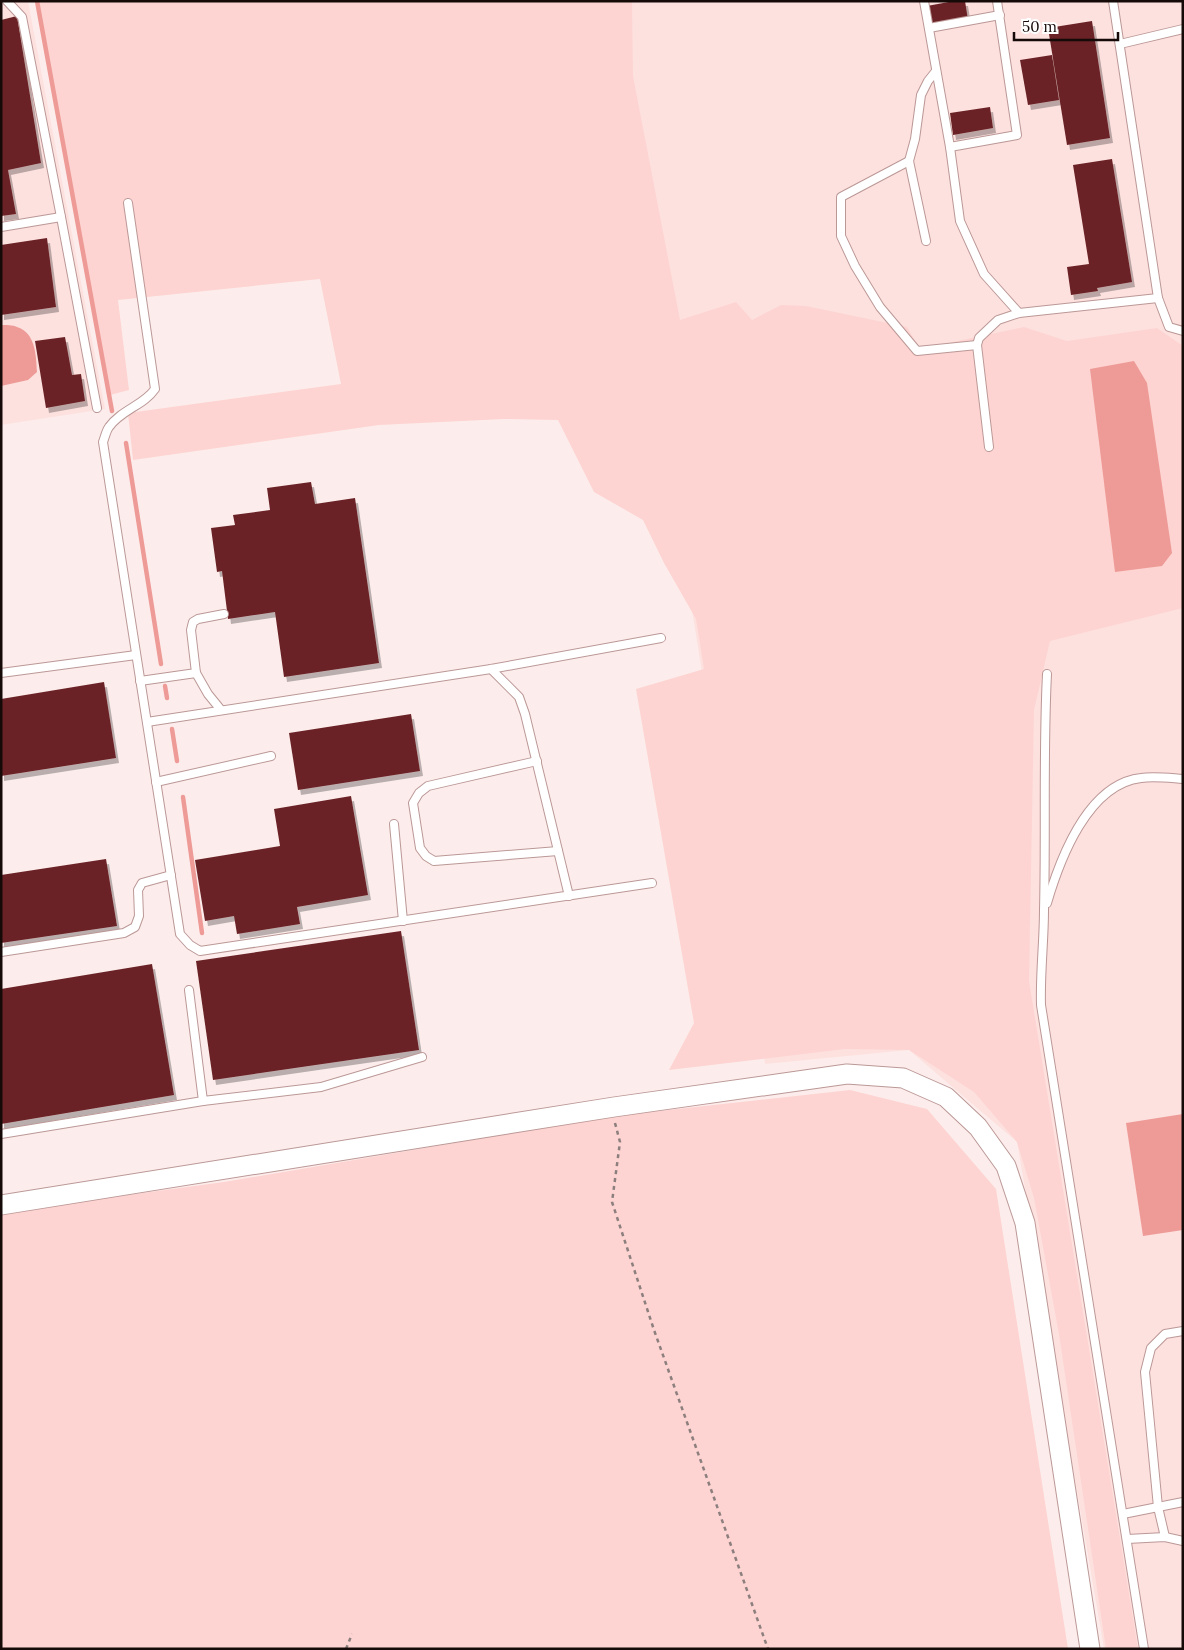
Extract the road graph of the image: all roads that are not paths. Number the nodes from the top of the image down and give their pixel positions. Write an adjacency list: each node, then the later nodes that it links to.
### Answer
1 (7, 1): 13 (lane)
2 (924, 1): 6 (lane)
3 (997, 1): 5 (lane)
4 (1113, 1): 8 (lane)
5 (1000, 15): 6 (lane); 10 (lane)
6 (929, 28): 9 (lane)
7 (1183, 29): 8 (lane)
8 (1120, 44): 16 (lane)
9 (936, 71): 10 (lane); 11 (lane)
10 (950, 147): 17 (lane)
11 (909, 161): 15 (lane); 19 (lane)
12 (128, 203): 24 (lane)
13 (61, 217): 14 (lane); 20 (lane)
14 (1, 227)
15 (926, 241)
16 (1158, 298): 17 (lane); 18 (lane)
17 (1019, 313): 19 (lane)
18 (1183, 331)
19 (977, 345): 21 (lane)
20 (96, 408)
21 (989, 447)
22 (224, 614): 27 (lane)
23 (661, 638): 25 (lane)
24 (136, 655): 26 (lane); 29 (lane)
25 (491, 669): 30 (lane); 33 (lane)
26 (1, 673)
27 (196, 673): 29 (lane); 30 (lane)
28 (1047, 674): 41 (lane)
29 (140, 681): 31 (lane)
30 (221, 710): 31 (lane)
31 (147, 722): 35 (lane)
32 (271, 756): 35 (lane)
33 (536, 761): 37 (lane); 37 (lane)
34 (1183, 779): 41 (lane)
35 (156, 782): 38 (lane)
36 (394, 824): 42 (lane)
37 (558, 851): 40 (lane)
38 (171, 876): 42 (lane); 43 (lane)
39 (652, 883): 40 (lane)
40 (570, 896): 42 (lane)
41 (1044, 912): 52 (lane)
42 (403, 921)
43 (1, 952)
44 (189, 990): 46 (lane)
45 (422, 1057): 46 (lane)
46 (203, 1101): 47 (lane)
47 (1, 1134)
48 (1, 1205): 56 (street)
49 (1183, 1331): 51 (lane)
50 (1183, 1502): 51 (lane)
51 (1158, 1507): 52 (lane); 53 (lane)
52 (1123, 1514): 54 (lane)
53 (1165, 1537): 54 (lane); 55 (lane)
54 (1128, 1539): 57 (lane)
55 (1183, 1541)
56 (1090, 1649)
57 (1144, 1649)

